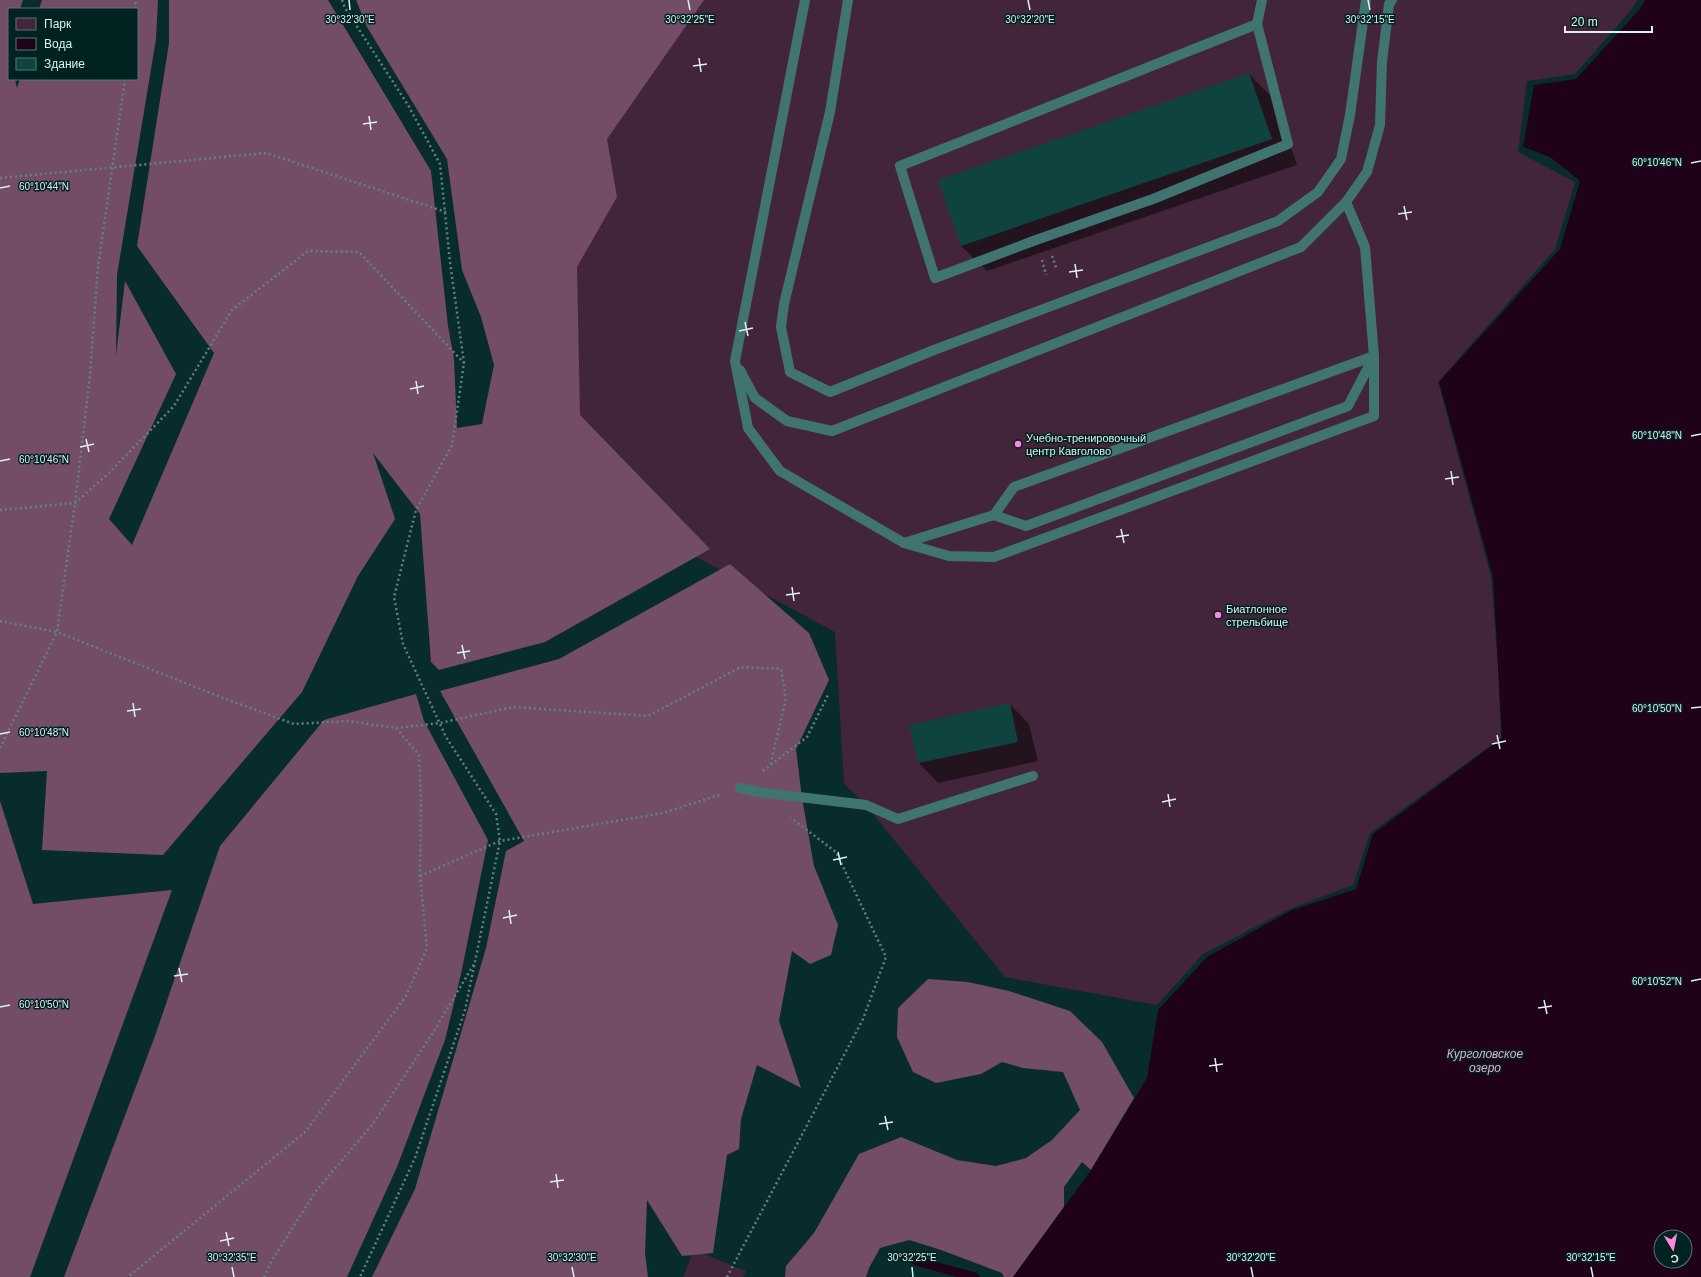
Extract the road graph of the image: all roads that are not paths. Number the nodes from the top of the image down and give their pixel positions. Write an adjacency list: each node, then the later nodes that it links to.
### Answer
1 (805, 0): 9 (lane)
2 (848, 0): 4 (lane)
3 (1262, 0): 6 (lane)
4 (1366, 0)
5 (1392, 0): 7 (lane)
6 (1257, 24): 6 (lane)
7 (1346, 202): 8 (lane); 9 (lane)
8 (1374, 356): 10 (lane); 10 (lane); 11 (lane)
9 (735, 361): 11 (lane)
10 (994, 515): 11 (lane)
11 (904, 543)
12 (1033, 776): 13 (lane)
13 (740, 788)

